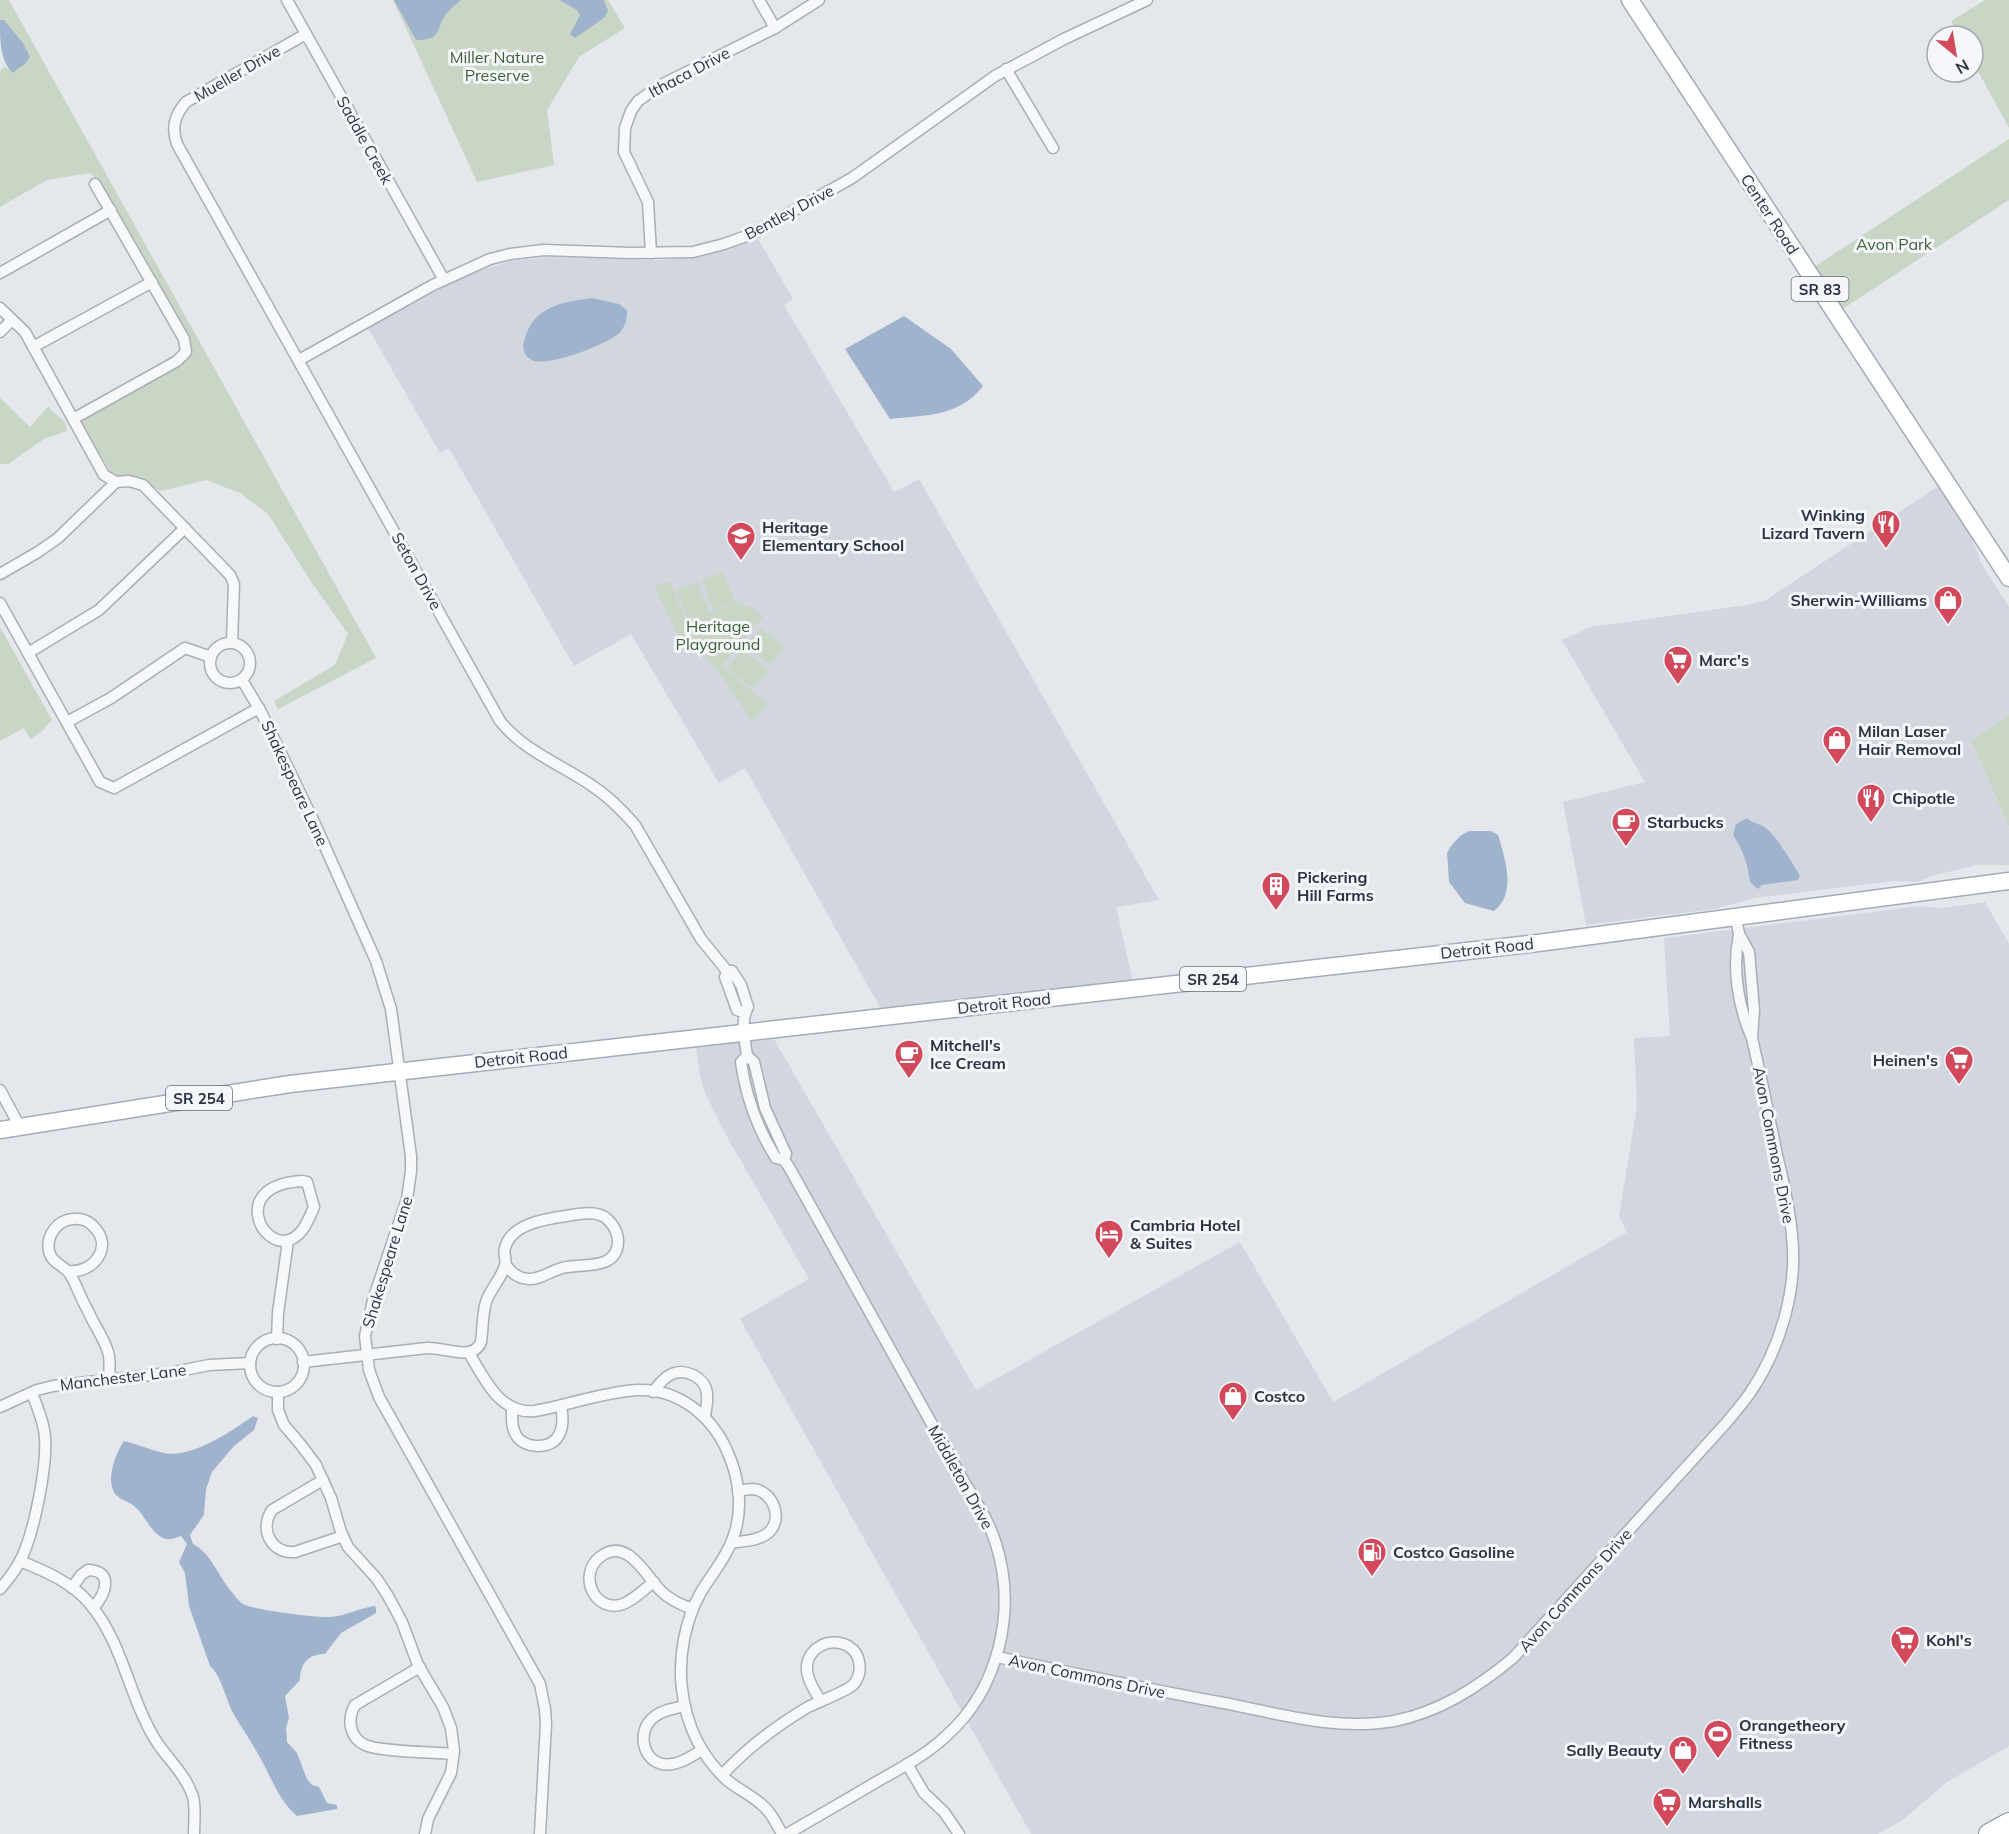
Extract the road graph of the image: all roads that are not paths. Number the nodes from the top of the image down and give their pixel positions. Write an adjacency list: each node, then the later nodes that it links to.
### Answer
1 (287, 0): 7 (street, Saddle Creek)
2 (759, 0): 6 (street)
3 (819, 0): 6 (street, Ithaca Drive)
4 (1147, 0): 8 (street, Bentley Drive)
5 (1630, 0): 26 (main road, Center Road / SR 83)
6 (775, 28): 13 (street, Ithaca Drive)
7 (306, 34): 9 (street, Mueller Drive); 15 (street, Saddle Creek)
8 (1006, 69): 10 (street); 13 (street, Bentley Drive)
9 (175, 118): 21 (street, Seton Drive)
10 (1053, 148)
11 (95, 184): 12 (street)
12 (111, 210): 14 (street); 16 (street)
13 (651, 253): 15 (street, Bentley Drive)
14 (0, 273)
15 (444, 280): 21 (street, Bentley Drive)
16 (152, 282): 20 (street); 22 (street)
17 (0, 308): 18 (street)
18 (12, 320): 19 (street); 20 (street)
19 (0, 332)
20 (33, 347): 22 (street)
21 (299, 360): 36 (street, Seton Drive)
22 (73, 419): 23 (street)
23 (117, 482): 24 (street); 25 (street)
24 (185, 528): 28 (street); 29 (street)
25 (0, 574)
26 (2009, 578)
27 (0, 603): 29 (street)
28 (231, 642): 30 (street); 31 (street)
29 (28, 653): 33 (street)
30 (211, 657): 31 (street); 33 (street)
31 (242, 680): 32 (street, Shakespeare Lane)
32 (259, 708): 33 (street); 37 (street, Shakespeare Lane)
33 (67, 722)
34 (2009, 881): 35 (main road, Detroit Road / SR 254)
35 (1737, 926): 36 (main road, Detroit Road / SR 254); 67 (street, Avon Commons Drive)
36 (744, 1032): 37 (main road, Detroit Road / SR 254); 67 (street, Middleton Drive)
37 (399, 1072): 39 (main road, Detroit Road / SR 254); 46 (street, Shakespeare Lane)
38 (0, 1090): 39 (street)
39 (20, 1127): 40 (main road, Detroit Road / SR 254)
40 (0, 1130)
41 (288, 1241): 41 (street); 44 (street)
42 (506, 1265): 42 (street); 45 (street)
43 (68, 1271): 43 (street); 49 (street)
44 (277, 1339): 47 (street); 48 (street)
45 (470, 1353): 46 (street); 55 (street)
46 (366, 1355): 47 (street); 78 (street, Shakespeare Lane)
47 (303, 1362): 50 (street)
48 (250, 1363): 49 (street, Manchester Lane); 50 (street)
49 (109, 1380): 52 (street, Manchester Lane)
50 (278, 1392): 57 (street)
51 (653, 1392): 53 (street); 56 (street); 56 (street)
52 (32, 1393): 54 (street, Manchester Lane); 61 (street)
53 (561, 1406): 55 (street); 55 (street)
54 (0, 1407)
55 (512, 1407)
56 (705, 1416): 58 (street)
57 (323, 1480): 59 (street); 59 (street)
58 (738, 1491): 60 (street); 60 (street)
59 (343, 1536): 68 (street)
60 (731, 1543): 66 (street)
61 (20, 1562): 63 (street); 64 (street)
62 (654, 1582): 62 (street); 66 (street)
63 (72, 1588): 65 (street); 65 (street)
64 (0, 1589)
65 (93, 1608): 76 (street)
66 (693, 1609): 70 (street)
67 (997, 1657): 73 (street, Middleton Drive)
68 (420, 1667): 72 (street); 72 (street)
69 (820, 1700): 69 (street); 74 (street)
70 (685, 1706): 71 (street); 71 (street)
71 (702, 1750): 74 (street)
72 (453, 1754): 77 (street)
73 (907, 1764): 80 (street, Middleton Drive); 81 (street)
74 (722, 1775): 79 (street)
75 (2009, 1823): 82 (highway)
76 (194, 1834)
77 (425, 1834)
78 (540, 1834)
79 (782, 1834)
80 (787, 1834)
81 (959, 1834)
82 (1989, 1834)

